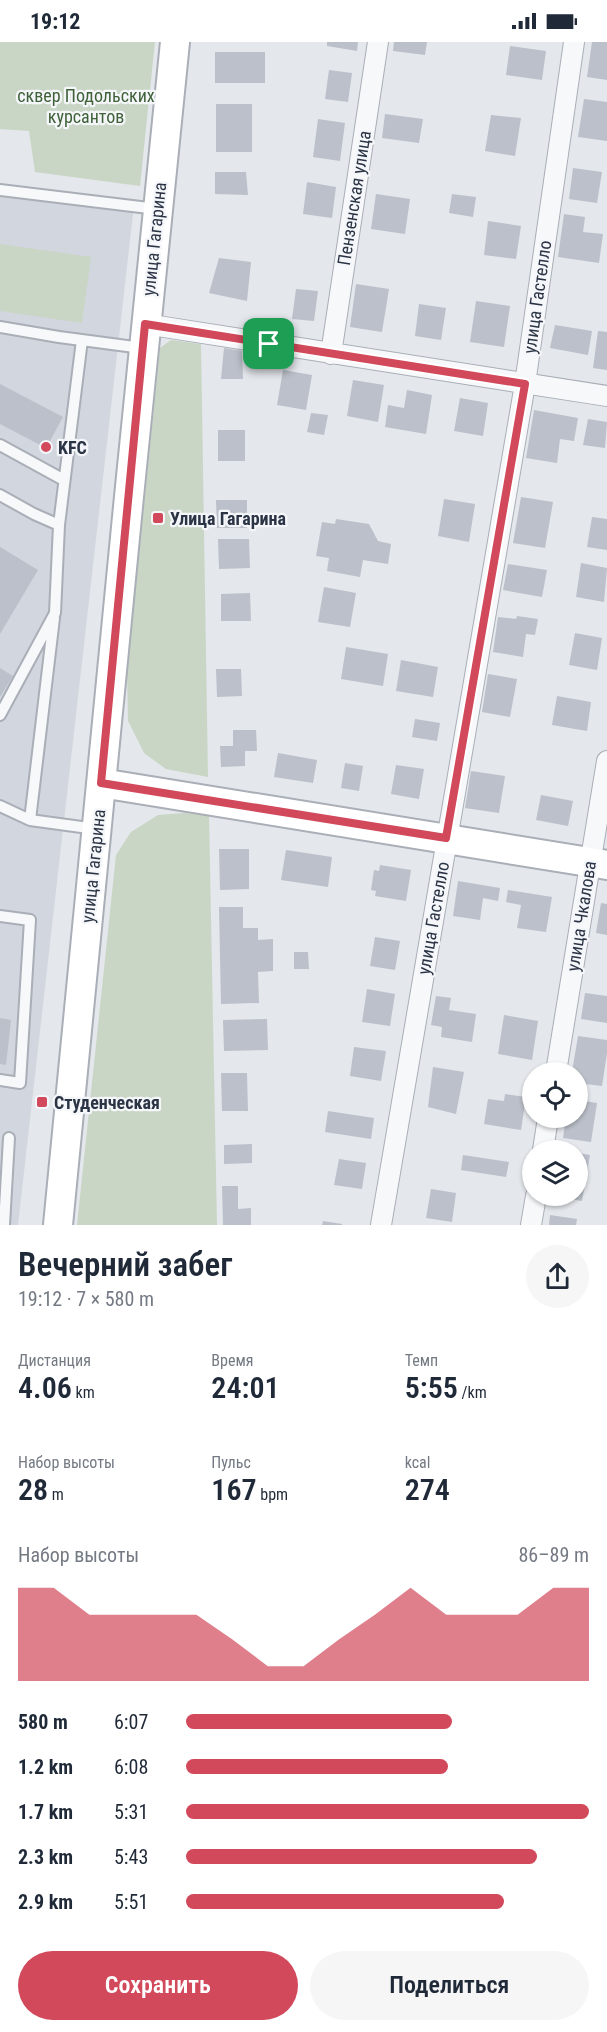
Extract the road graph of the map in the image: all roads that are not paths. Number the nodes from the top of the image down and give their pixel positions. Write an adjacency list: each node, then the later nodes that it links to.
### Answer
1 (175, 42): 5 (street, улица Гагарина)
2 (378, 42): 9 (street, Пензенская улица)
3 (574, 42): 10 (street, улица Гастелло)
4 (0, 190): 5 (lane)
5 (157, 209): 7 (street, улица Гагарина)
6 (0, 329): 8 (lane)
7 (144, 336): 8 (lane); 9 (street); 19 (street, улица Гагарина)
8 (82, 340): 13 (lane)
9 (331, 354): 10 (street)
10 (525, 384): 11 (street); 23 (street, улица Гастелло)
11 (607, 396)
12 (0, 445): 13 (lane)
13 (64, 480): 15 (lane)
14 (0, 495): 15 (lane)
15 (59, 525): 16 (lane)
16 (55, 613): 17 (lane); 21 (lane)
17 (0, 715)
18 (607, 760): 24 (street, улица Чкалова)
19 (101, 783): 22 (street, улица Гагарина); 23 (street)
20 (0, 806): 21 (lane)
21 (30, 820): 22 (lane)
22 (97, 829): 31 (street, улица Гагарина)
23 (446, 838): 24 (street); 32 (street, улица Гастелло)
24 (598, 863): 26 (street, улица Чкалова)
25 (0, 916): 27 (lane)
26 (558, 1062)
27 (0, 1080)
28 (9, 1138): 30 (lane)
29 (534, 1206): 33 (street)
30 (4, 1225)
31 (58, 1225)
32 (381, 1225)
33 (531, 1225)

